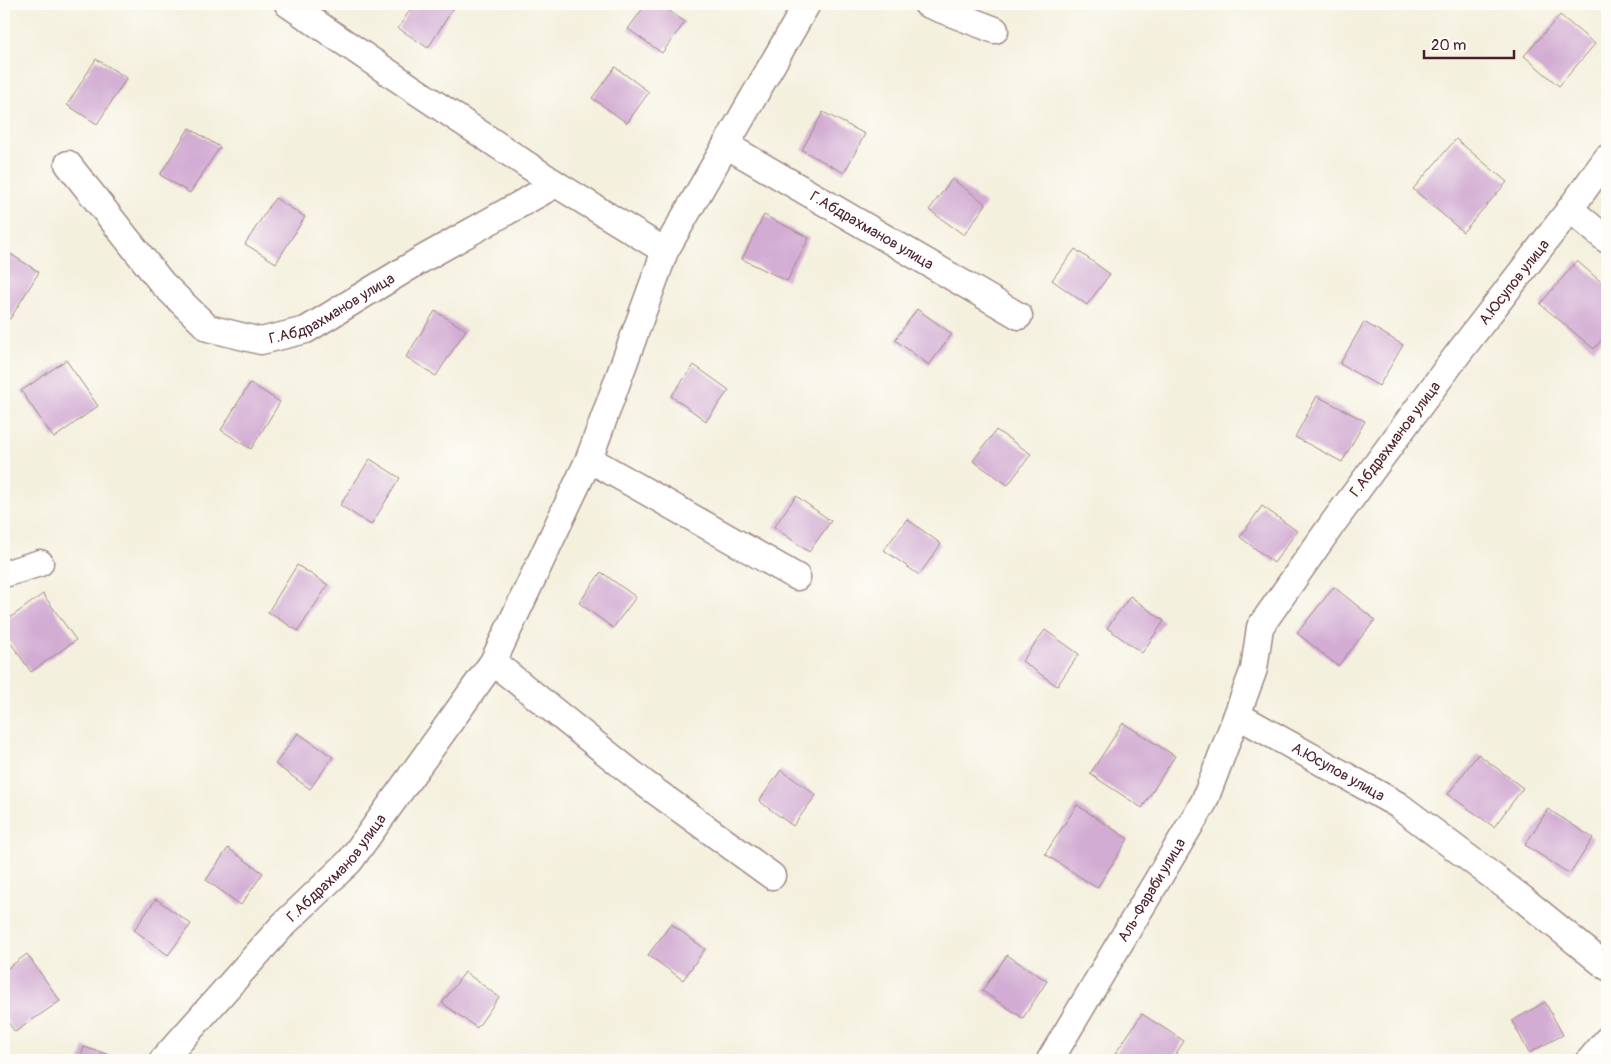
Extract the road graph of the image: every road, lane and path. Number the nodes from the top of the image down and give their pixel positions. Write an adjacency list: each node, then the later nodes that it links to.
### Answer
1 (288, 4): 8 (street)
2 (807, 4): 5 (street, Г.Абдрахманов улица)
3 (927, 4): 4 (street)
4 (995, 30)
5 (726, 145): 11 (street, Г.Абдрахманов улица); 12 (street, Г.Абдрахманов улица)
6 (1607, 158): 9 (street, А.Юсупов улица)
7 (68, 164): 8 (street, Г.Абдрахманов улица)
8 (556, 184): 11 (street)
9 (1570, 209): 10 (street); 13 (street, А.Юсупов улица)
10 (1607, 240)
11 (665, 251): 14 (street, Г.Абдрахманов улица)
12 (1019, 316)
13 (1457, 355): 19 (street, Г.Абдрахманов улица)
14 (588, 459): 17 (street); 18 (street, Г.Абдрахманов улица)
15 (40, 563): 16 (street)
16 (4, 574)
17 (797, 578)
18 (493, 662): 20 (street); 23 (street, Г.Абдрахманов улица)
19 (1237, 715): 21 (street, А.Юсупов улица); 24 (street, Аль-Фараби улица)
20 (772, 876)
21 (1607, 968)
22 (1607, 1040): 25 (street)
23 (163, 1060)
24 (1050, 1060)
25 (1590, 1060)

